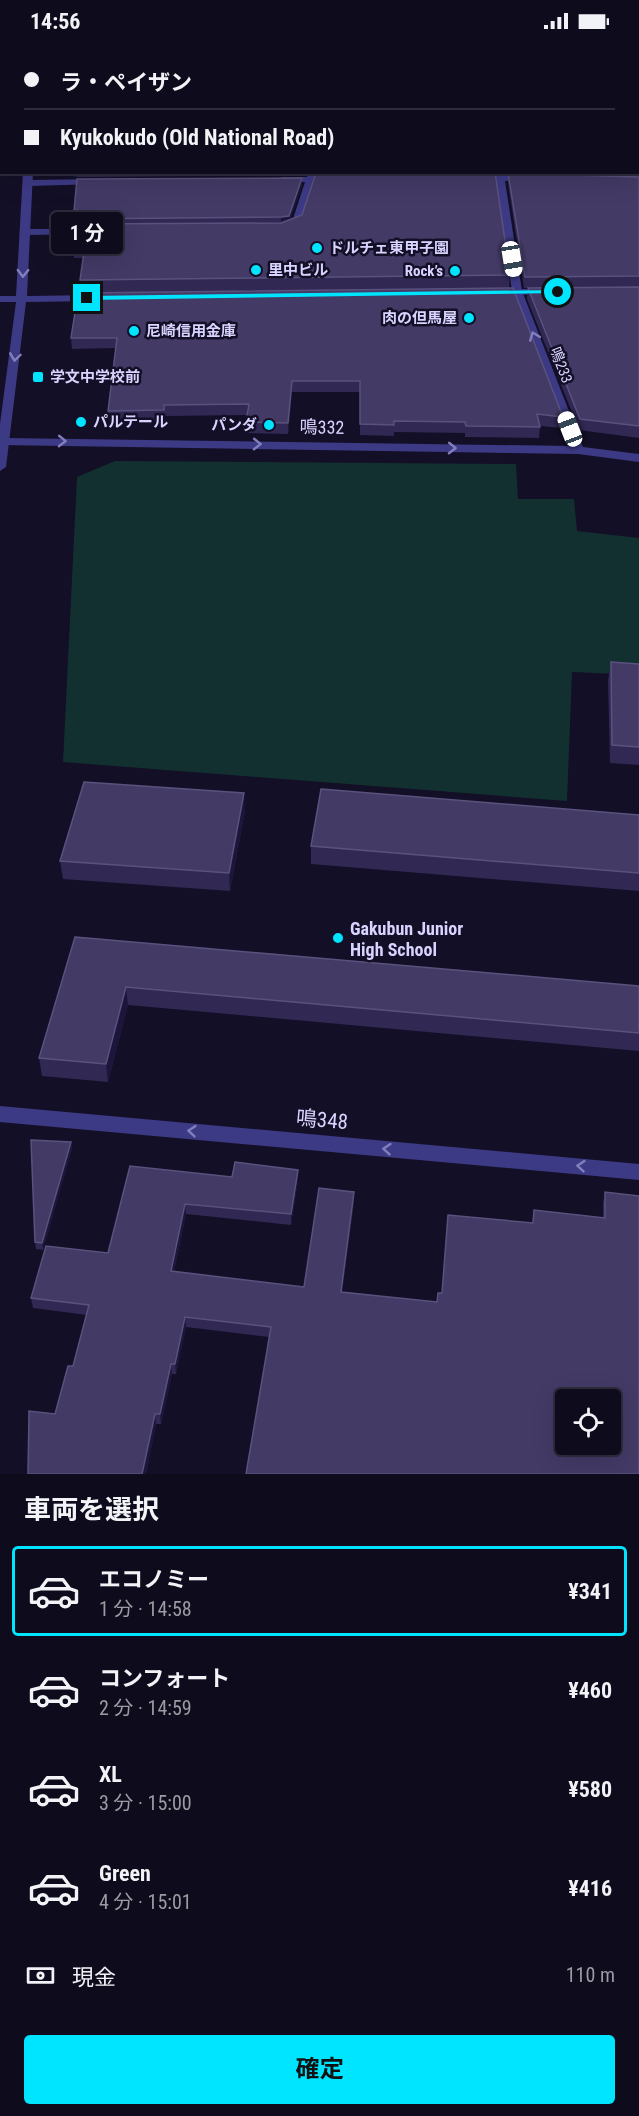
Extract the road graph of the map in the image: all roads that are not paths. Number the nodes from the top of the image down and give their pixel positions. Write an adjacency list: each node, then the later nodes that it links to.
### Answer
1 (500, 175): 4 (street); 6 (street); 12 (street, 鳴233)
2 (311, 176): 5 (street); 7 (street); 9 (street)
3 (29, 178): 8 (street); 10 (street)
4 (464, 178)
5 (345, 179)
6 (535, 179)
7 (274, 180)
8 (111, 182)
9 (281, 230)
10 (24, 232): 11 (street); 16 (street, one-way to 16)
11 (101, 232)
12 (517, 291): 13 (street); 14 (street); 19 (street, 鳴233, one-way to 12)
13 (481, 292)
14 (561, 292)
15 (111, 297): 16 (street)
16 (22, 298): 17 (street); 18 (street, one-way to 18)
17 (0, 299)
18 (4, 442): 19 (street, 鳴332, one-way to 19); 21 (street)
19 (578, 450): 20 (street, 鳴332)
20 (639, 458)
21 (0, 467)
22 (0, 1114): 23 (street, 鳴348, one-way to 22)
23 (639, 1172)

